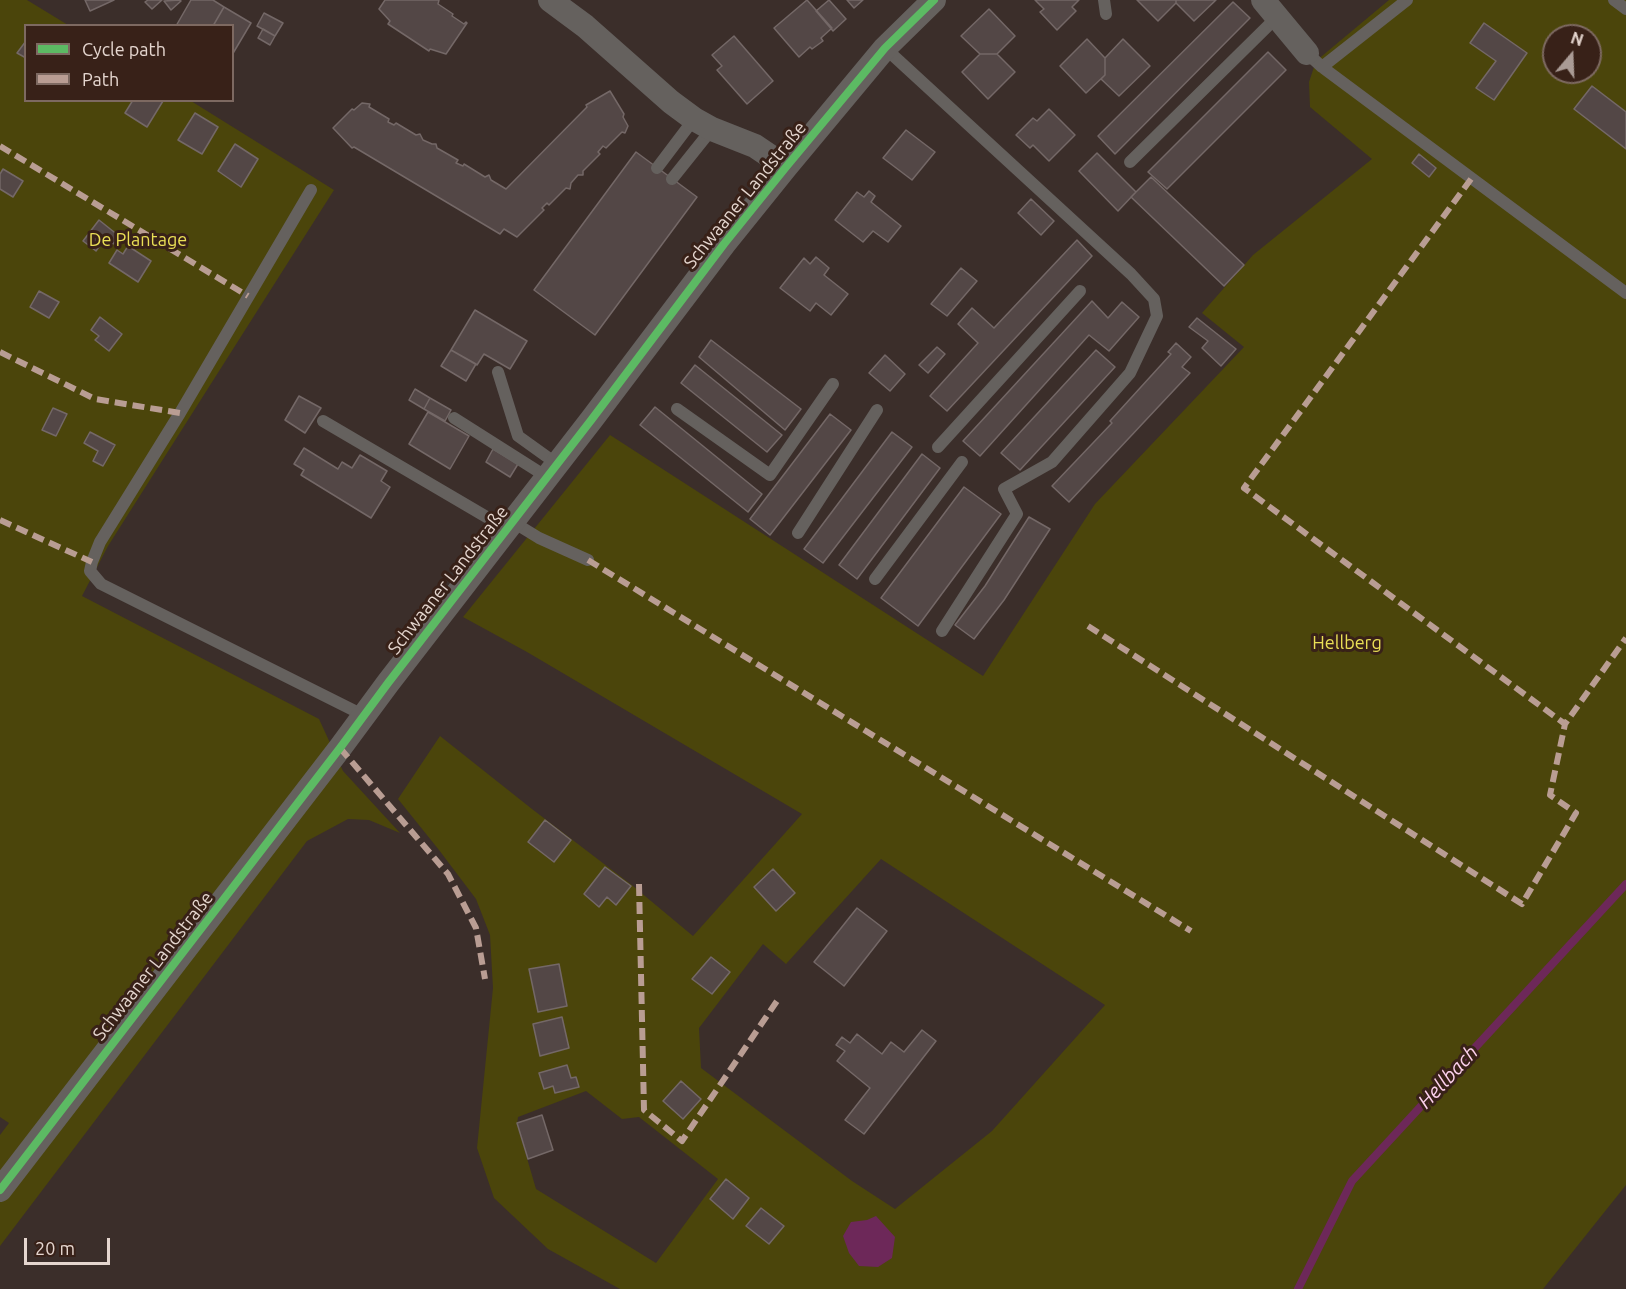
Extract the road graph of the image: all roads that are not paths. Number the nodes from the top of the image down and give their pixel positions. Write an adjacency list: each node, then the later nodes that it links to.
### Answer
1 (550, 0): 11 (street)
2 (934, 0): 9 (street, Schwaaner Landstraße)
3 (1104, 0): 8 (lane)
4 (1407, 0): 10 (lane)
5 (1614, 0): 7 (lane)
6 (1270, 8): 10 (street); 12 (lane)
7 (1626, 9)
8 (1106, 14)
9 (885, 48): 13 (street, Schwaaner Landstraße); 32 (lane)
10 (1315, 60): 18 (lane)
11 (703, 124): 13 (street); 14 (lane); 15 (lane)
12 (1130, 162)
13 (786, 166): 27 (street, Schwaaner Landstraße)
14 (657, 168)
15 (672, 179)
16 (311, 190): 33 (lane)
17 (1080, 291): 25 (lane)
18 (1626, 293)
19 (498, 372): 27 (lane)
20 (833, 384): 21 (lane)
21 (676, 409)
22 (877, 410): 29 (lane)
23 (454, 418): 27 (lane)
24 (323, 422): 28 (lane)
25 (938, 447)
26 (962, 462): 31 (lane)
27 (552, 471): 28 (street, Schwaaner Landstraße)
28 (510, 525): 30 (lane); 33 (street, Schwaaner Landstraße)
29 (798, 533)
30 (588, 560)
31 (875, 579)
32 (942, 631)
33 (363, 715): 34 (street, Schwaaner Landstraße)
34 (0, 1190)

